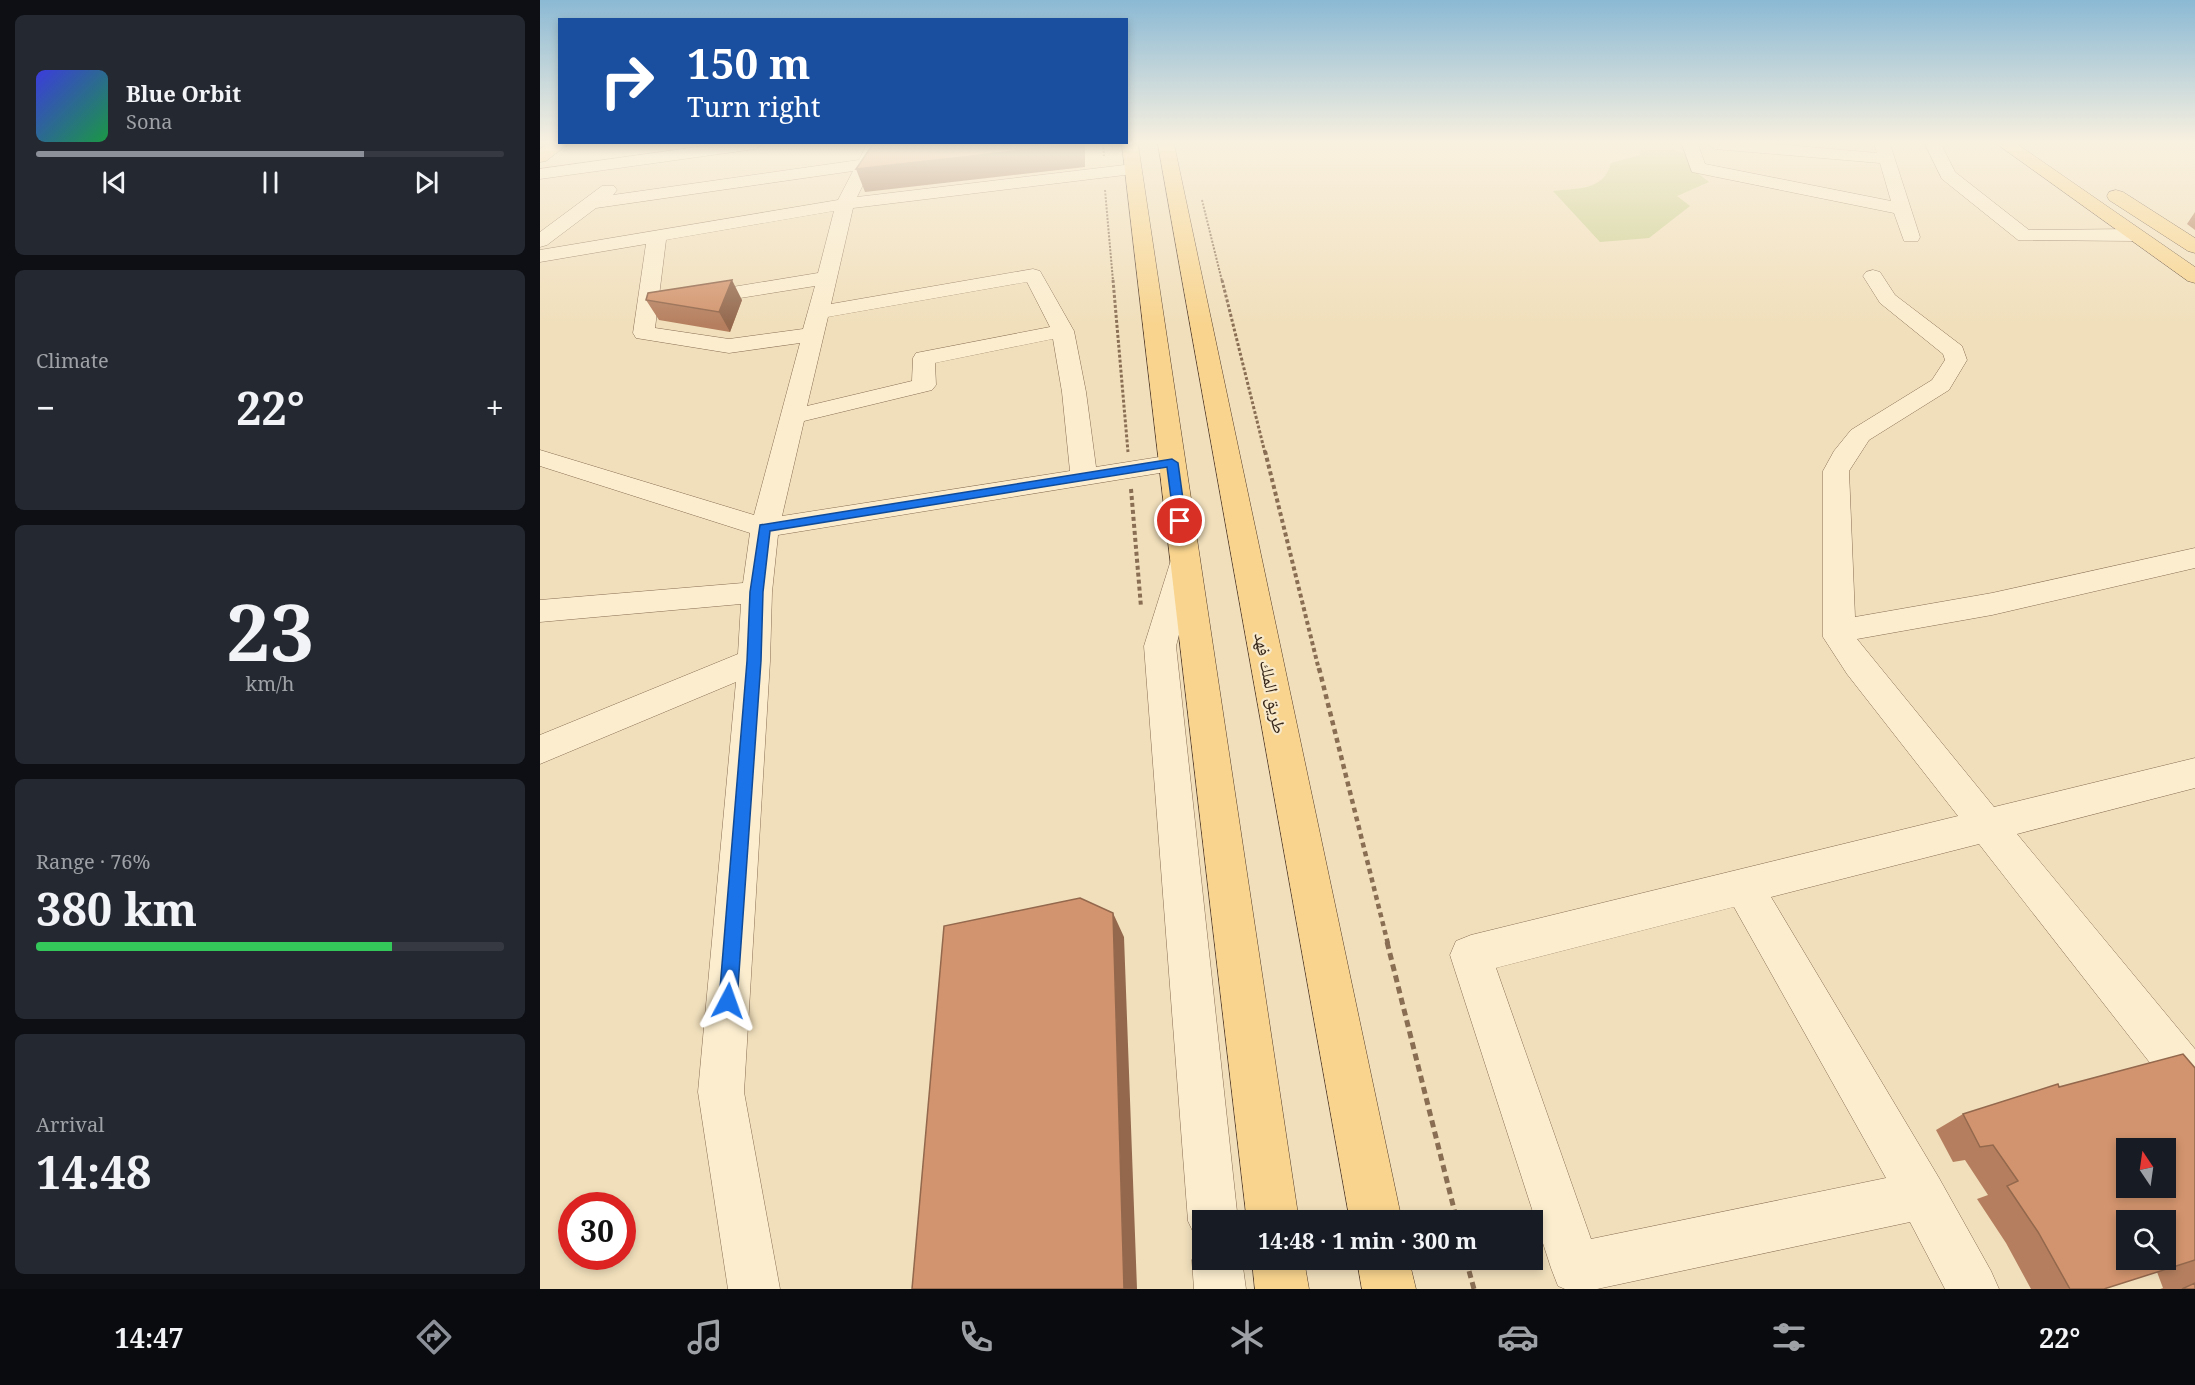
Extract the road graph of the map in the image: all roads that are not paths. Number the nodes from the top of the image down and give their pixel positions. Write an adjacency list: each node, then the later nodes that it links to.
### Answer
1 (589, 204): 14 (street)
2 (845, 204): 12 (street); 19 (street)
3 (1138, 204): 25 (main road)
4 (1177, 204): 42 (main road, طريق الملك فهد)
5 (1878, 204): 10 (street)
6 (1900, 204): 10 (street)
7 (1984, 204): 11 (street)
8 (2090, 204): 11 (main road)
9 (2128, 204): 15 (main road)
10 (1902, 209): 13 (street)
11 (2134, 235): 18 (main road)
12 (657, 236): 16 (street); 20 (street)
13 (1911, 237)
14 (540, 241)
15 (2195, 247)
16 (540, 256)
17 (1874, 276): 32 (street)
18 (2195, 277)
19 (826, 278): 20 (street); 21 (street)
20 (648, 306): 21 (street)
21 (815, 323): 22 (street); 23 (street)
22 (1063, 331): 23 (street); 26 (street)
23 (792, 417): 27 (street)
24 (540, 458): 27 (street)
25 (1172, 463): 26 (street); 29 (main road)
26 (1084, 477): 27 (street)
27 (765, 528): 30 (street)
28 (2195, 558): 32 (street)
29 (1185, 560): 40 (street); 41 (main road)
30 (757, 592): 31 (street); 33 (street)
31 (540, 612)
32 (1840, 631): 36 (street)
33 (754, 661): 34 (street); 46 (street)
34 (540, 750)
35 (2195, 772): 36 (street)
36 (1986, 825): 37 (street); 38 (street)
37 (1743, 886): 39 (street); 39 (street)
38 (2195, 1084)
39 (1922, 1195): 50 (street)
40 (1213, 1210)
41 (1272, 1210)
42 (1374, 1210)
43 (1218, 1270): 47 (street)
44 (1279, 1270): 48 (main road)
45 (1385, 1270): 49 (main road)
46 (754, 1289)
47 (1220, 1289)
48 (1282, 1289)
49 (1389, 1289)
50 (1973, 1289)

